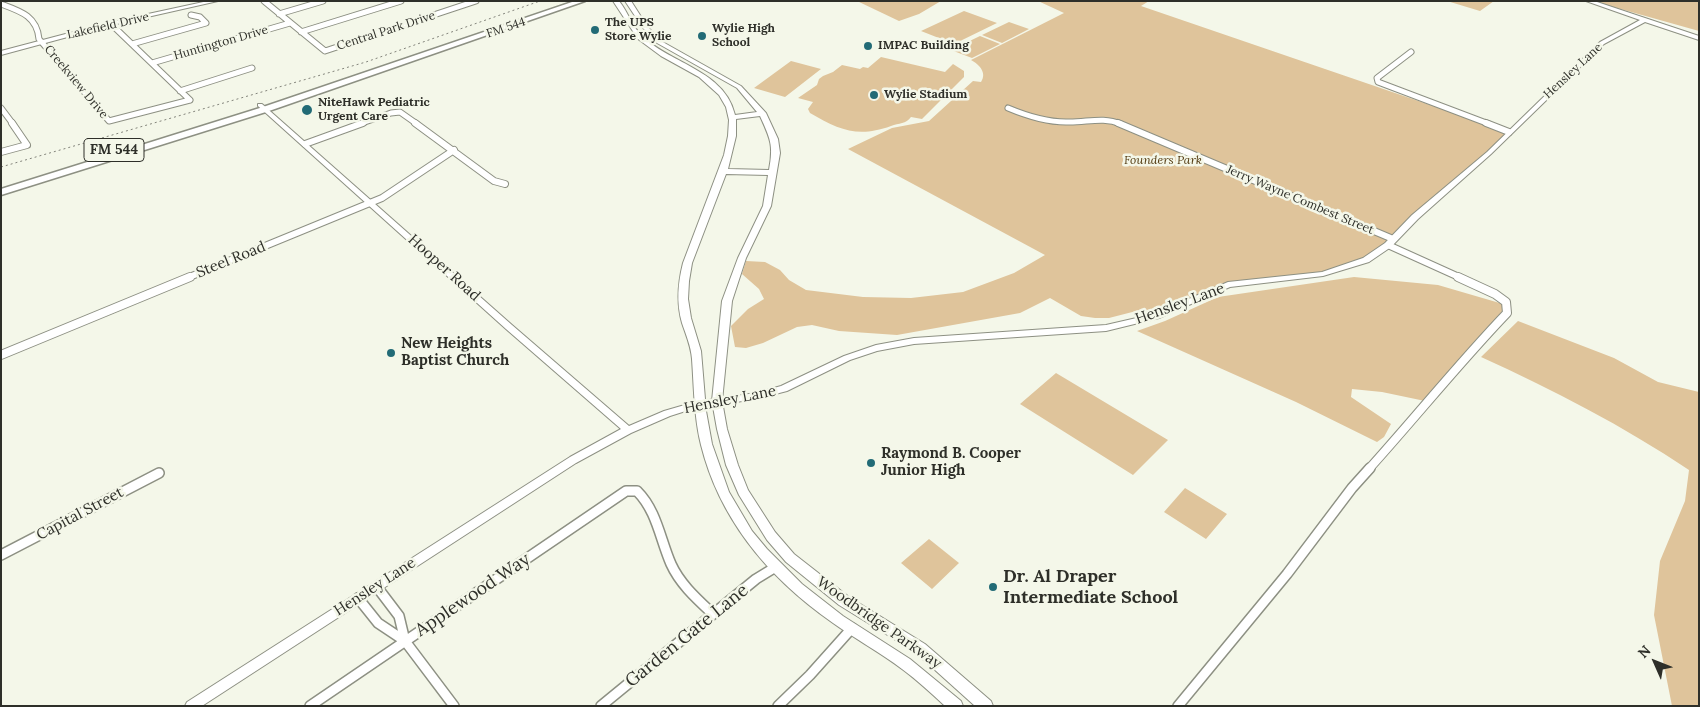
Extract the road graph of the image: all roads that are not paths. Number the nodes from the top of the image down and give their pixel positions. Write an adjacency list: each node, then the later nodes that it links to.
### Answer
1 (216, 1): 18 (street, Lakefield Drive)
2 (264, 1): 12 (street)
3 (322, 1): 12 (street)
4 (401, 1): 19 (street)
5 (476, 1): 19 (street, Central Park Drive)
6 (567, 1): 28 (main road, FM 544 / FM 544)
7 (582, 1): 28 (main road, FM 544 / FM 544)
8 (616, 1): 15 (main road)
9 (628, 1): 13 (main road, Woodbridge Parkway)
10 (1588, 1): 16 (street)
11 (1, 4): 21 (street, Creekview Drive)
12 (279, 14): 17 (street)
13 (638, 14): 15 (main road); 22 (main road, Woodbridge Parkway)
14 (191, 15): 23 (street)
15 (626, 16): 24 (main road)
16 (1645, 20): 20 (street); 39 (street, Hensley Lane)
17 (290, 23): 19 (street); 27 (street, Huntington Drive)
18 (111, 24): 21 (street, Lakefield Drive); 23 (street)
19 (301, 32)
20 (1699, 38)
21 (42, 42): 26 (street, Lakefield Drive); 32 (street, Creekview Drive)
22 (659, 42): 24 (main road); 29 (main road, Woodbridge Parkway)
23 (132, 44): 27 (street)
24 (649, 45): 31 (main road)
25 (1412, 52): 39 (street)
26 (1, 53)
27 (152, 63): 32 (street)
28 (392, 64): 33 (main road, FM 544 / FM 544)
29 (703, 66): 31 (main road); 36 (main road, Woodbridge Parkway)
30 (252, 68): 32 (street)
31 (694, 70): 37 (main road)
32 (180, 91)
33 (263, 107): 38 (main road, FM 544 / FM 544); 40 (street, Hooper Road); 41 (main road, FM 544 / FM 544)
34 (1, 108): 43 (street)
35 (1008, 108): 50 (street, Jerry Wayne Combest Street)
36 (762, 113): 37 (main road); 45 (main road, Woodbridge Parkway)
37 (734, 117): 44 (main road, Woodbridge Parkway)
38 (193, 126): 41 (main road); 47 (main road, FM 544 / FM 544)
39 (1509, 132): 50 (street, Hensley Lane)
40 (305, 144): 42 (street); 49 (street, Hooper Road)
41 (148, 146): 48 (main road, FM 544 / FM 544)
42 (454, 150): 46 (street); 49 (street, Steel Road)
43 (1, 152)
44 (722, 171): 45 (main road); 53 (main road, Woodbridge Parkway)
45 (773, 173): 52 (main road, Woodbridge Parkway)
46 (505, 184)
47 (1, 185)
48 (1, 192)
49 (370, 203): 51 (street, Steel Road); 54 (street, Hooper Road)
50 (1390, 242): 52 (street, Hensley Lane); 73 (street)
51 (1, 355)
52 (717, 401): 53 (street, Hensley Lane); 57 (main road, Woodbridge Parkway)
53 (701, 404): 54 (street, Hensley Lane); 58 (main road, Woodbridge Parkway)
54 (628, 430): 59 (street, Hensley Lane)
55 (159, 473): 56 (street, Capital Street)
56 (1, 555)
57 (790, 558): 58 (main road); 62 (main road, Woodbridge Parkway)
58 (774, 568): 61 (street, Garden Gate Lane); 63 (main road, Woodbridge Parkway)
59 (377, 586): 60 (street, Hensley Lane); 64 (street)
60 (358, 598): 64 (street); 66 (street, Hensley Lane)
61 (713, 614): 64 (street, Applewood Way); 69 (street, Garden Gate Lane)
62 (885, 627): 65 (main road); 72 (main road, Woodbridge Parkway)
63 (852, 628): 65 (main road, Woodbridge Parkway); 70 (street)
64 (405, 641): 67 (street, Applewood Way); 68 (street)
65 (874, 642): 71 (main road, Woodbridge Parkway)
66 (191, 706)
67 (310, 706)
68 (454, 706)
69 (601, 706)
70 (778, 706)
71 (956, 706)
72 (986, 706)
73 (1178, 706)

